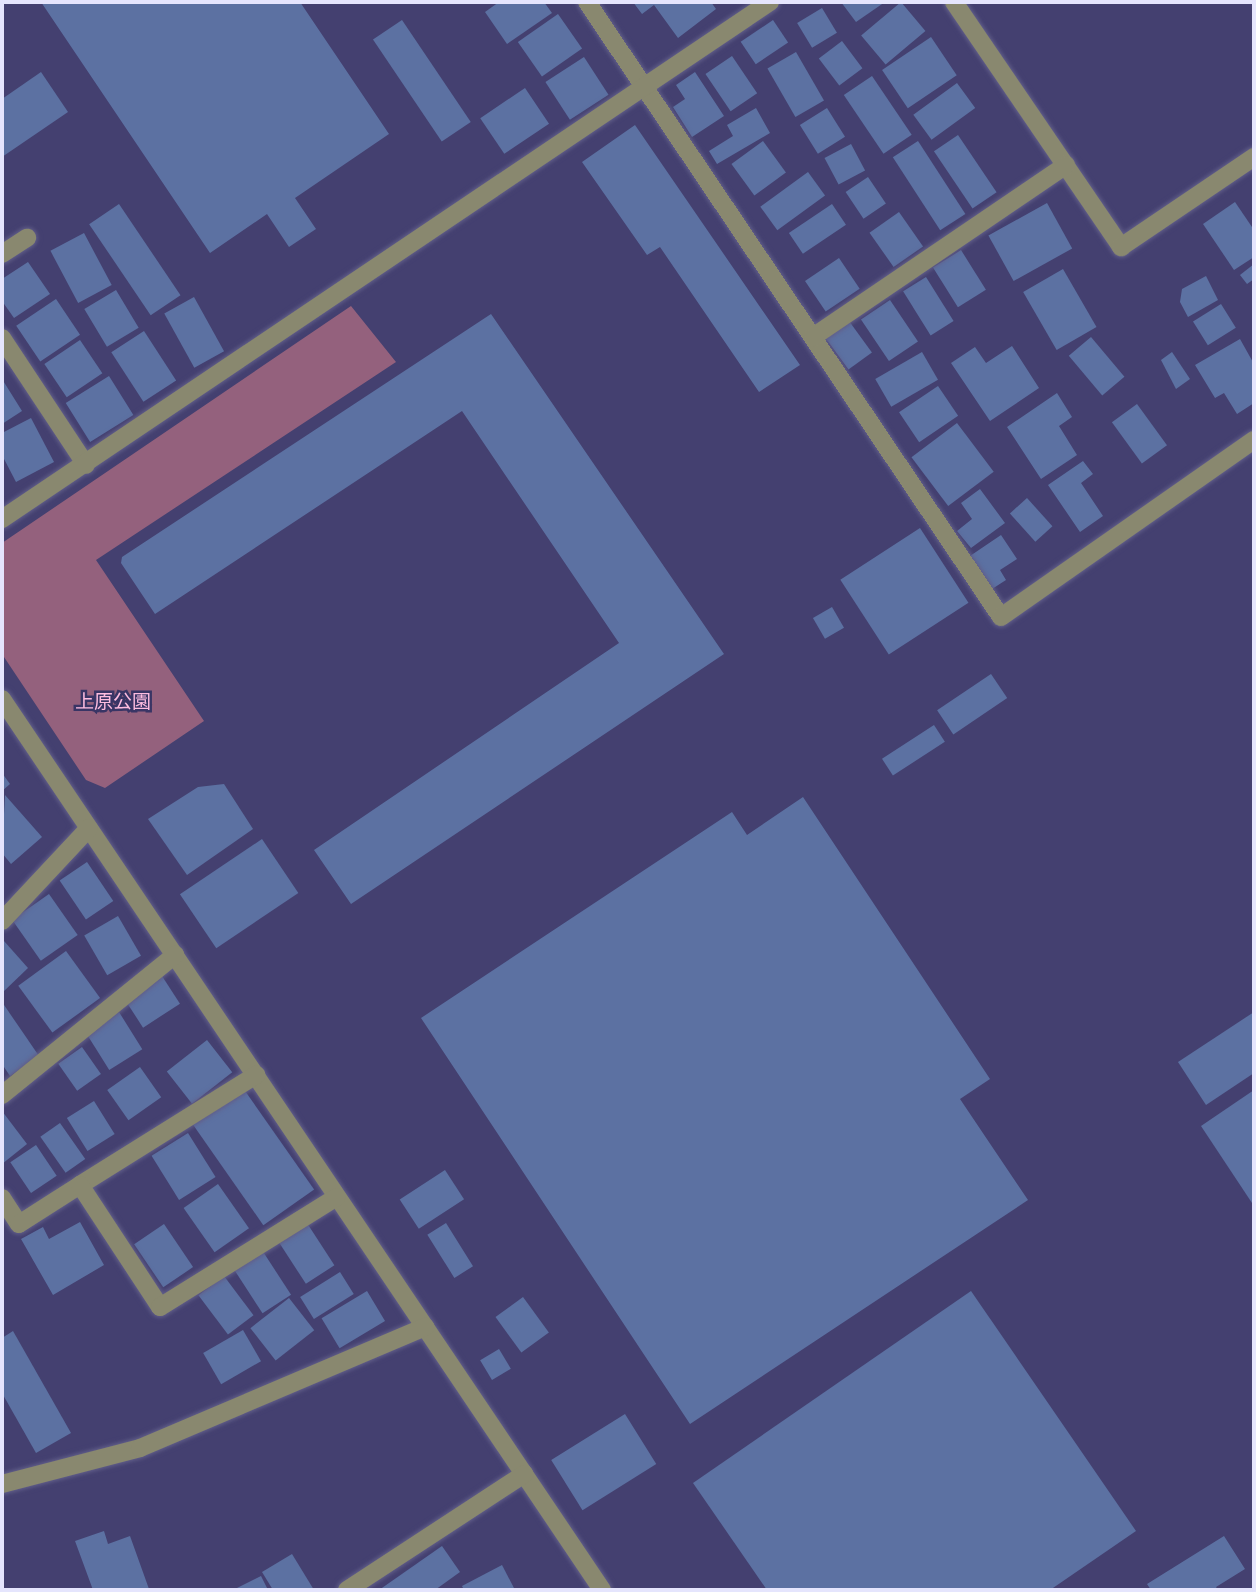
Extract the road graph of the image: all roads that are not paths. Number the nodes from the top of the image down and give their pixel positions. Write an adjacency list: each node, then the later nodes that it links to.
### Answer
1 (587, 2): 4 (street)
2 (771, 2): 4 (street)
3 (954, 2): 6 (street)
4 (642, 86): 9 (street); 12 (street)
5 (1254, 157): 6 (street)
6 (1066, 165): 9 (street)
7 (27, 238): 8 (street)
8 (2, 254)
9 (813, 337): 11 (street)
10 (2, 338): 12 (street)
11 (1254, 440)
12 (86, 465): 13 (street)
13 (2, 519)
14 (2, 699): 15 (street)
15 (89, 828): 16 (street); 17 (street)
16 (2, 921)
17 (175, 955): 18 (street); 19 (street)
18 (256, 1075): 20 (street); 21 (street)
19 (2, 1095)
20 (80, 1185): 21 (street); 22 (street)
21 (337, 1197): 23 (street)
22 (2, 1198)
23 (425, 1327): 24 (street); 25 (street)
24 (524, 1474): 26 (street); 27 (street)
25 (2, 1484)
26 (596, 1588)
27 (347, 1590)

